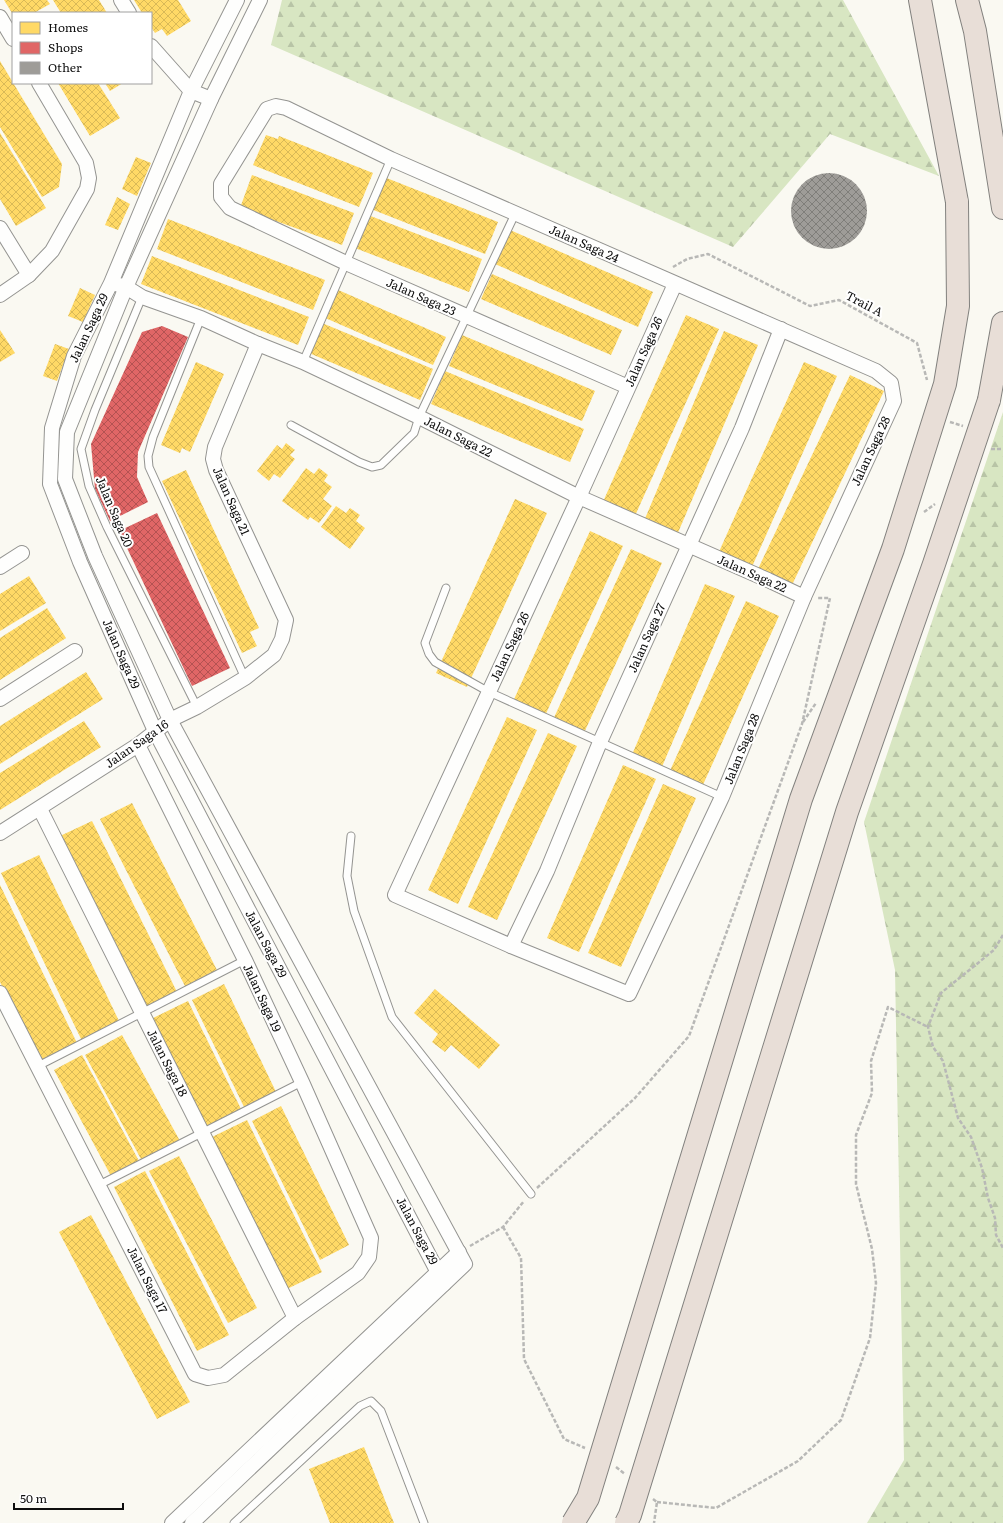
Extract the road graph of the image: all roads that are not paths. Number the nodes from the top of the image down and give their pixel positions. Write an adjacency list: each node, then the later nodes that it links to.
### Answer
1 (121, 0): 6 (street)
2 (237, 0): 11 (street, Jalan Saga 29)
3 (260, 0): 12 (street, Jalan Saga 29)
4 (920, 0): 71 (highway, bridge)
5 (967, 0): 15 (highway)
6 (128, 12)
7 (0, 17): 8 (street)
8 (12, 37)
9 (152, 47): 11 (street)
10 (40, 84): 19 (street)
11 (191, 91): 12 (street); 21 (street, Jalan Saga 29)
12 (211, 99): 22 (street, Jalan Saga 29)
13 (391, 159): 14 (street, Jalan Saga 24); 16 (street, Jalan Saga 24); 18 (lane)
14 (221, 197): 18 (street, Jalan Saga 23)
15 (1003, 208)
16 (515, 214): 20 (street, Jalan Saga 24); 25 (lane)
17 (0, 228): 19 (street)
18 (346, 264): 25 (street, Jalan Saga 23); 30 (lane)
19 (29, 275): 23 (street)
20 (671, 282): 28 (street, Jalan Saga 24); 32 (street, Jalan Saga 26)
21 (110, 283): 22 (street, Jalan Saga 22); 48 (street, Jalan Saga 29)
22 (126, 287): 24 (street, Jalan Saga 22); 47 (street, Jalan Saga 29)
23 (0, 295)
24 (142, 297): 26 (street, Jalan Saga 22); 46 (lane, Jalan Saga 20)
25 (466, 317): 32 (street, Jalan Saga 23); 33 (lane)
26 (201, 318): 29 (street, Jalan Saga 22); 43 (lane)
27 (1003, 323): 72 (highway, bridge)
28 (781, 329): 31 (street, Jalan Saga 24); 36 (street, Jalan Saga 27)
29 (258, 344): 30 (street, Jalan Saga 22); 42 (street, Jalan Saga 21)
30 (303, 362): 33 (street, Jalan Saga 22)
31 (891, 383): 40 (street, Jalan Saga 28)
32 (628, 387): 35 (street, Jalan Saga 26)
33 (419, 417): 34 (lane); 35 (street, Jalan Saga 22)
34 (291, 425)
35 (579, 497): 36 (street, Jalan Saga 22); 44 (street, Jalan Saga 26)
36 (688, 546): 40 (street, Jalan Saga 22); 49 (street, Jalan Saga 27)
37 (22, 553): 38 (street)
38 (0, 567)
39 (446, 588): 44 (lane)
40 (804, 598): 51 (street, Jalan Saga 28)
41 (75, 651): 45 (street)
42 (274, 655): 43 (street, Jalan Saga 16)
43 (246, 678): 46 (street, Jalan Saga 16)
44 (489, 692): 49 (lane); 55 (street, Jalan Saga 26)
45 (0, 699)
46 (197, 708): 47 (street, Jalan Saga 16)
47 (170, 720): 48 (street, Jalan Saga 16); 65 (street, Jalan Saga 29)
48 (155, 731): 50 (street, Jalan Saga 16); 65 (street, Jalan Saga 29)
49 (600, 742): 51 (lane); 55 (street, Jalan Saga 27)
50 (138, 745): 52 (street, Jalan Saga 16); 56 (street, Jalan Saga 19)
51 (722, 797): 55 (street, Jalan Saga 28)
52 (40, 809): 53 (street, Jalan Saga 16); 58 (street, Jalan Saga 18)
53 (0, 833)
54 (351, 836): 63 (lane)
55 (511, 946)
56 (245, 960): 58 (lane); 60 (street, Jalan Saga 19)
57 (0, 993): 59 (street, Jalan Saga 17)
58 (142, 1013): 59 (lane); 61 (street, Jalan Saga 18)
59 (38, 1066): 62 (street, Jalan Saga 17)
60 (302, 1082): 61 (lane); 64 (street, Jalan Saga 19)
61 (202, 1133): 62 (lane); 66 (street, Jalan Saga 18)
62 (99, 1185): 66 (street, Jalan Saga 17)
63 (531, 1194)
64 (368, 1256): 66 (street, Jalan Saga 17)
65 (441, 1278): 67 (street); 68 (street)
66 (295, 1318)
67 (172, 1523)
68 (192, 1523)
69 (234, 1523): 70 (lane)
70 (424, 1523)
71 (573, 1523)
72 (626, 1523)

